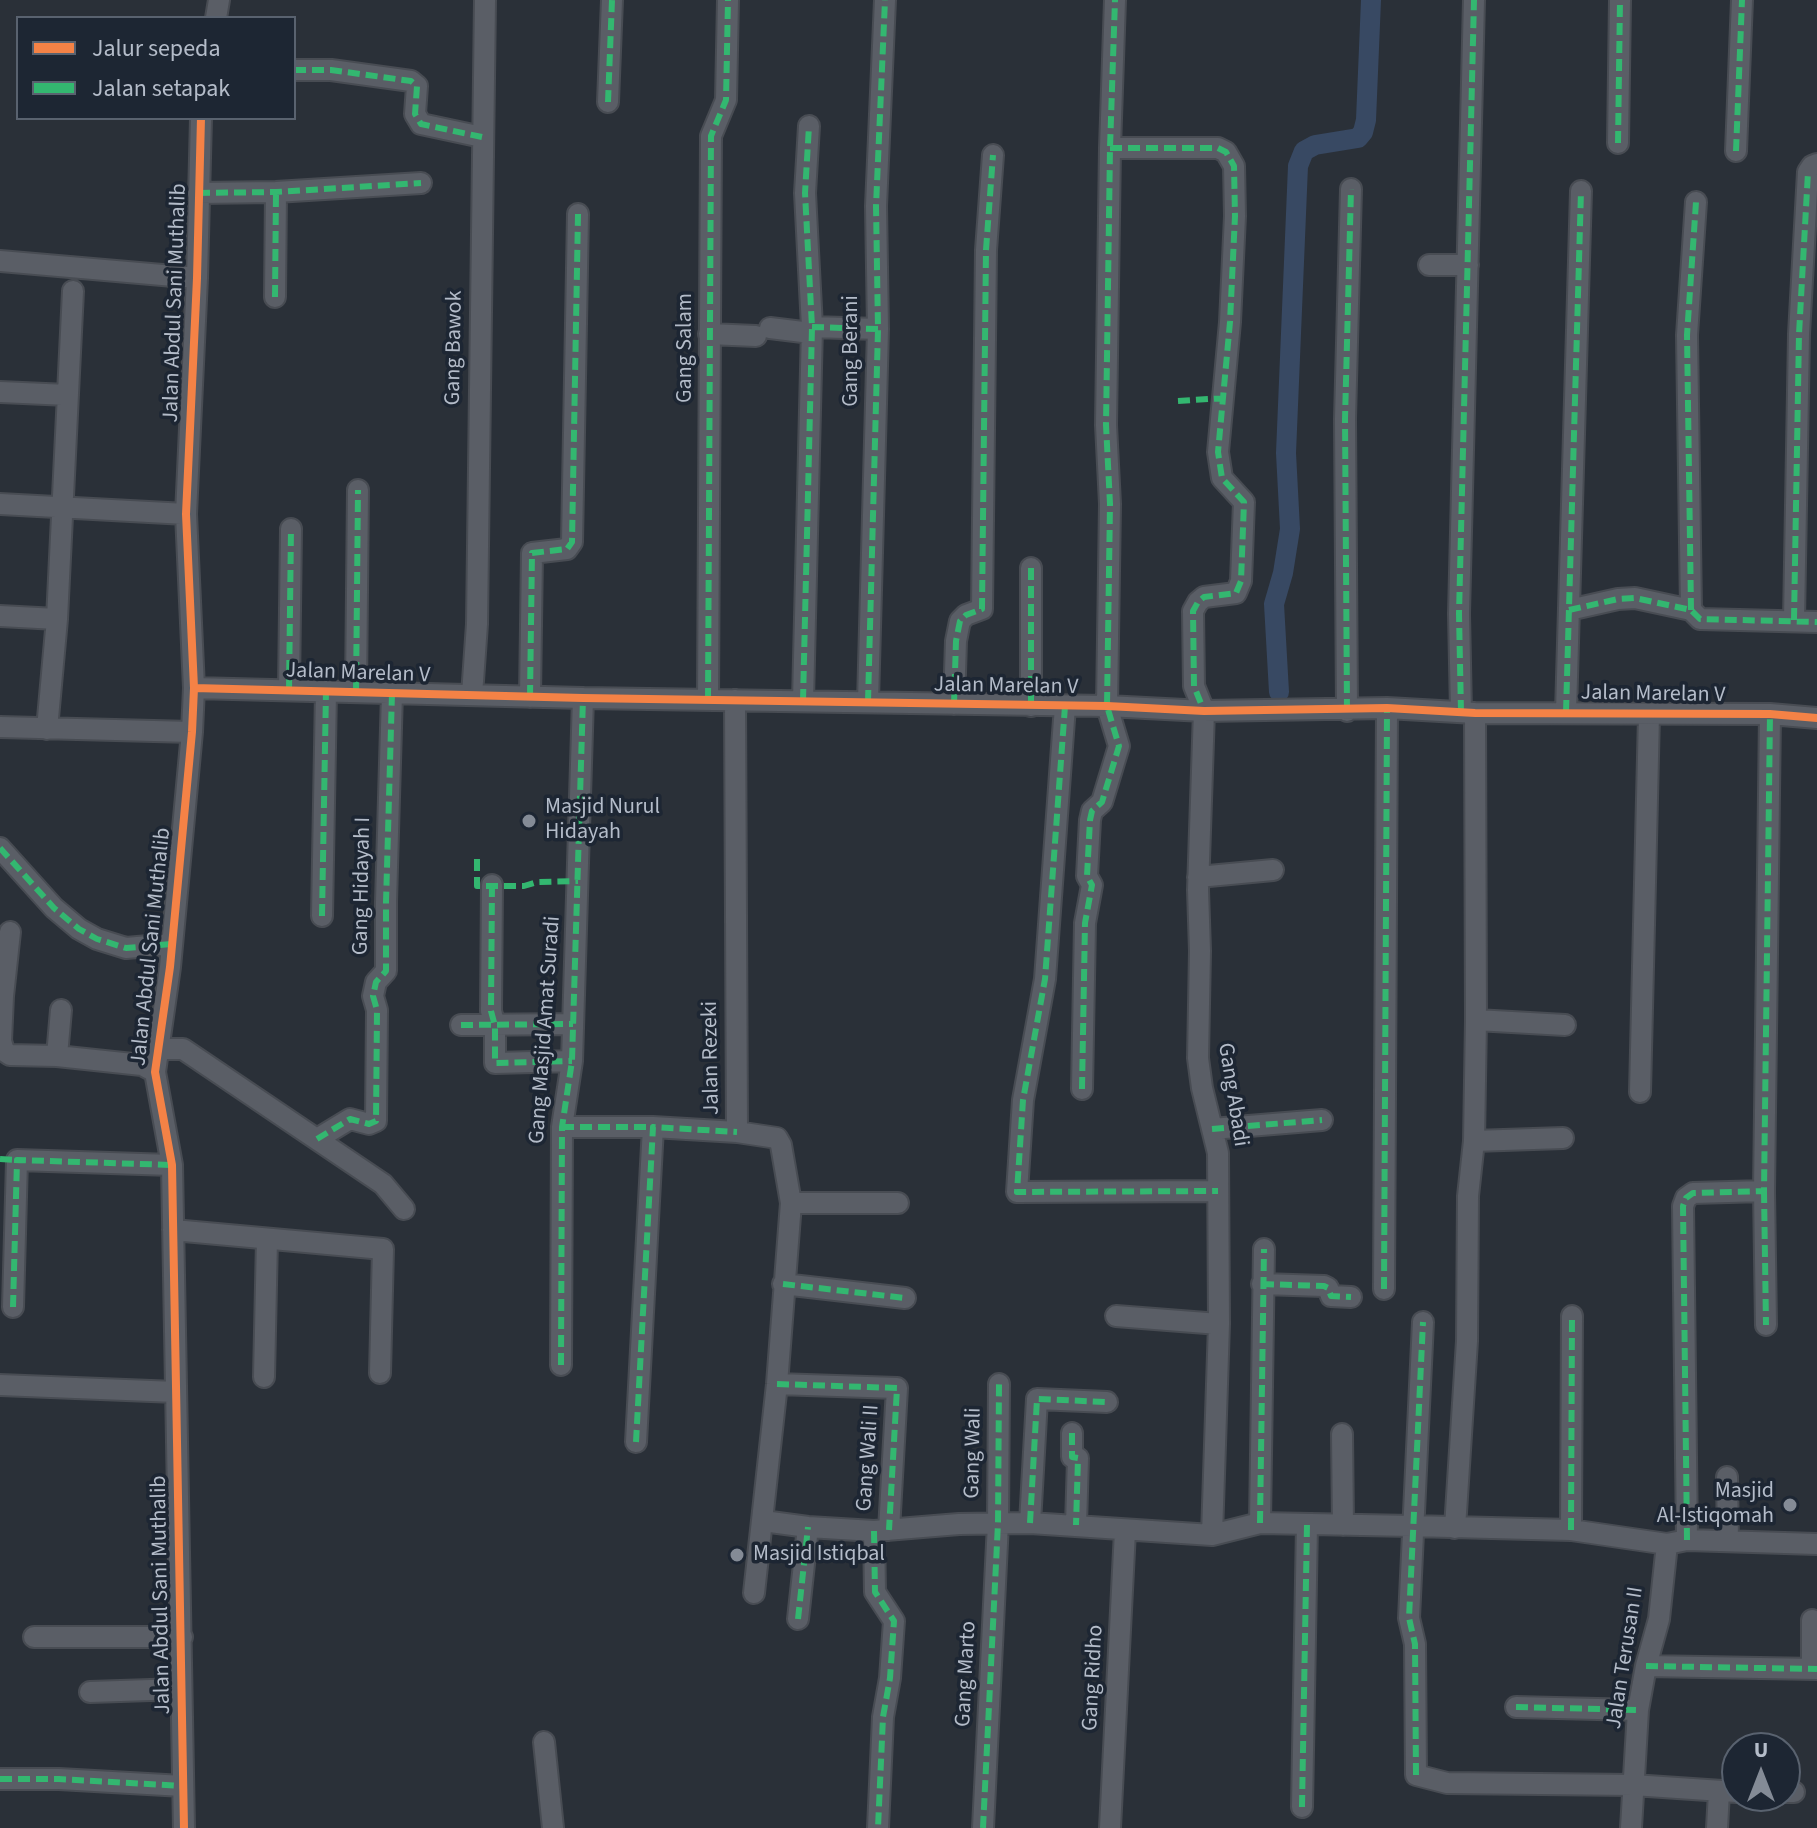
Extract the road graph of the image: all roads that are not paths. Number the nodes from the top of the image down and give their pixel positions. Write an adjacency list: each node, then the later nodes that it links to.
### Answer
1 (485, 0): 13 (street, Gang Bawok)
2 (612, 0): 10 (street)
3 (728, 0): 34 (street, Gang Salam)
4 (885, 0): 32 (street, Gang Berani)
5 (1115, 0): 15 (street)
6 (1474, 0): 28 (street)
7 (1620, 0): 14 (street)
8 (1742, 0): 16 (street)
9 (296, 70): 13 (street)
10 (608, 102)
11 (201, 120): 23 (street, Jalan Abdul Sani Muthalib)
12 (809, 126): 33 (street)
13 (482, 137): 54 (street, Gang Bawok)
14 (1618, 143)
15 (1110, 148): 64 (street); 66 (street, Gang Abadi)
16 (1736, 151)
17 (993, 155): 61 (street)
18 (1813, 168): 47 (street)
19 (421, 183): 22 (street)
20 (1351, 189): 67 (street)
21 (1581, 191): 43 (street)
22 (276, 192): 23 (street); 31 (street)
23 (198, 193): 29 (street, Jalan Abdul Sani Muthalib)
24 (1696, 202): 44 (street)
25 (578, 214): 55 (street)
26 (0, 261): 29 (street)
27 (1429, 265): 28 (street)
28 (1468, 265): 69 (street)
29 (197, 278): 40 (street, Jalan Abdul Sani Muthalib)
30 (73, 291): 36 (street)
31 (275, 297)
32 (878, 329): 33 (street); 60 (street, Gang Berani)
33 (815, 333): 34 (street); 59 (street)
34 (709, 334): 57 (street, Gang Salam)
35 (0, 392): 36 (street)
36 (68, 395): 39 (street)
37 (358, 490): 52 (street)
38 (0, 504): 39 (street)
39 (63, 507): 40 (street); 46 (street)
40 (186, 514): 49 (street, Jalan Abdul Sani Muthalib)
41 (291, 529): 50 (street)
42 (1031, 568): 62 (street)
43 (1569, 610): 44 (street); 68 (street)
44 (1691, 610): 47 (street)
45 (0, 616): 46 (street)
46 (57, 619): 74 (street)
47 (1794, 620): 48 (street)
48 (1817, 622)
49 (194, 688): 50 (street, Jalan Marelan V); 75 (street, Jalan Abdul Sani Muthalib)
50 (289, 690): 51 (street, Jalan Marelan V)
51 (326, 691): 52 (street, Jalan Marelan V); 80 (street)
52 (356, 692): 53 (street, Jalan Marelan V)
53 (392, 693): 54 (street, Jalan Marelan V); 101 (street, Gang Hidayah I)
54 (472, 695): 55 (street, Jalan Marelan V)
55 (530, 697): 56 (street, Jalan Marelan V)
56 (583, 698): 57 (street, Jalan Marelan V); 86 (street, Gang Masjid Amat Suradi)
57 (708, 700): 58 (street, Jalan Marelan V)
58 (735, 700): 59 (street, Jalan Marelan V); 100 (street, Jalan Rezeki)
59 (808, 701): 60 (street, Jalan Marelan V)
60 (868, 702): 61 (street, Jalan Marelan V)
61 (954, 704): 62 (street, Jalan Marelan V)
62 (1031, 706): 63 (street, Jalan Marelan V)
63 (1065, 706): 64 (street, Jalan Marelan V); 106 (street)
64 (1107, 706): 66 (street, Jalan Marelan V); 94 (street)
65 (1387, 708): 67 (street, Jalan Marelan V); 69 (street, Jalan Marelan V); 116 (street)
66 (1204, 711): 67 (street, Jalan Marelan V); 78 (street, Gang Abadi)
67 (1347, 711)
68 (1566, 712): 69 (street, Jalan Marelan V); 71 (street, Jalan Marelan V)
69 (1468, 713): 85 (street)
70 (1770, 714): 71 (street, Jalan Marelan V); 72 (street, Jalan Marelan V); 107 (street)
71 (1649, 715): 95 (street)
72 (1817, 718)
73 (0, 727): 74 (street)
74 (47, 729): 75 (street)
75 (192, 732): 82 (street, Jalan Abdul Sani Muthalib)
76 (0, 848): 82 (street)
77 (1273, 870): 78 (street)
78 (1198, 877): 99 (street, Gang Abadi)
79 (492, 885): 89 (street)
80 (322, 916)
81 (10, 932): 83 (street)
82 (172, 944): 90 (street, Jalan Abdul Sani Muthalib)
83 (1, 996): 91 (street)
84 (61, 1010): 91 (street)
85 (1476, 1020): 88 (street); 103 (street)
86 (573, 1024): 89 (street); 92 (street, Gang Masjid Amat Suradi)
87 (461, 1025): 89 (street)
88 (1565, 1025)
89 (495, 1026): 92 (street)
90 (159, 1042): 93 (street, Jalan Abdul Sani Muthalib); 101 (street)
91 (57, 1056): 93 (street)
92 (572, 1061): 97 (street, Gang Masjid Amat Suradi)
93 (155, 1072): 105 (street, Jalan Abdul Sani Muthalib)
94 (1082, 1089)
95 (1640, 1092)
96 (1322, 1120): 99 (street)
97 (562, 1127): 98 (street); 125 (street, Gang Masjid Amat Suradi)
98 (653, 1127): 100 (street); 135 (street)
99 (1212, 1129): 106 (street, Gang Abadi)
100 (737, 1132): 108 (street, Jalan Rezeki)
101 (322, 1135): 110 (street)
102 (1563, 1138): 103 (street)
103 (1474, 1141): 146 (street)
104 (9, 1159): 105 (street); 119 (street)
105 (172, 1165): 111 (street, Jalan Abdul Sani Muthalib)
106 (1218, 1191): 123 (street, Gang Abadi)
107 (1764, 1191): 124 (street); 152 (street, Jalan Terusan II)
108 (791, 1203): 109 (street); 114 (street, Jalan Rezeki)
109 (898, 1203)
110 (404, 1209)
111 (173, 1230): 112 (street); 131 (street, Jalan Abdul Sani Muthalib)
112 (267, 1239): 126 (street); 127 (street)
113 (1264, 1249): 115 (street)
114 (783, 1284): 118 (street); 128 (street, Jalan Rezeki)
115 (1262, 1284): 117 (street); 140 (street)
116 (1384, 1289)
117 (1351, 1297)
118 (905, 1298)
119 (13, 1307)
120 (1116, 1316): 123 (street)
121 (1572, 1316): 148 (street)
122 (1423, 1322): 144 (street)
123 (1219, 1324): 150 (street, Gang Abadi)
124 (1766, 1325)
125 (561, 1365)
126 (380, 1373)
127 (264, 1377)
128 (777, 1384): 137 (street, Jalan Rezeki); 147 (street, Gang Wali II)
129 (999, 1384): 138 (street, Gang Wali)
130 (0, 1385): 131 (street)
131 (176, 1392): 158 (street, Jalan Abdul Sani Muthalib)
132 (1107, 1402): 139 (street)
133 (1072, 1433): 142 (street)
134 (1342, 1434): 143 (street)
135 (636, 1442)
136 (1727, 1477): 151 (street)
137 (763, 1521): 145 (street); 154 (street, Jalan Rezeki)
138 (998, 1523): 139 (street); 147 (street); 174 (street, Gang Marto)
139 (1030, 1523): 142 (street)
140 (1260, 1523): 141 (street); 150 (street)
141 (1307, 1524): 143 (street); 170 (street)
142 (1076, 1525): 149 (street)
143 (1343, 1525): 144 (street)
144 (1412, 1526): 146 (street); 167 (street)
145 (808, 1527): 147 (street); 155 (street)
146 (1455, 1528): 148 (street)
147 (881, 1530): 173 (street, Gang Wali II)
148 (1571, 1530): 152 (street)
149 (1125, 1531): 150 (street); 175 (street, Gang Ridho)
150 (1212, 1535)
151 (1728, 1541): 152 (street); 153 (street)
152 (1677, 1542): 159 (street, Jalan Terusan II)
153 (1817, 1544)
154 (754, 1593)
155 (798, 1619)
156 (1812, 1620): 160 (street)
157 (34, 1637): 158 (street)
158 (182, 1637): 161 (street, Jalan Abdul Sani Muthalib)
159 (1646, 1666): 160 (street); 164 (street, Jalan Terusan II)
160 (1815, 1669)
161 (181, 1689): 162 (street); 168 (street, Jalan Abdul Sani Muthalib)
162 (90, 1692)
163 (1516, 1707): 164 (street)
164 (1638, 1710): 167 (street, Jalan Terusan II)
165 (544, 1742): 172 (street)
166 (0, 1779): 168 (street)
167 (1633, 1785): 169 (street); 176 (street, Jalan Terusan II)
168 (183, 1786): 171 (street, Jalan Abdul Sani Muthalib)
169 (1721, 1791)
170 (1302, 1807)
171 (184, 1828)
172 (553, 1828)
173 (878, 1828)
174 (983, 1828)
175 (1110, 1828)
176 (1631, 1828)

